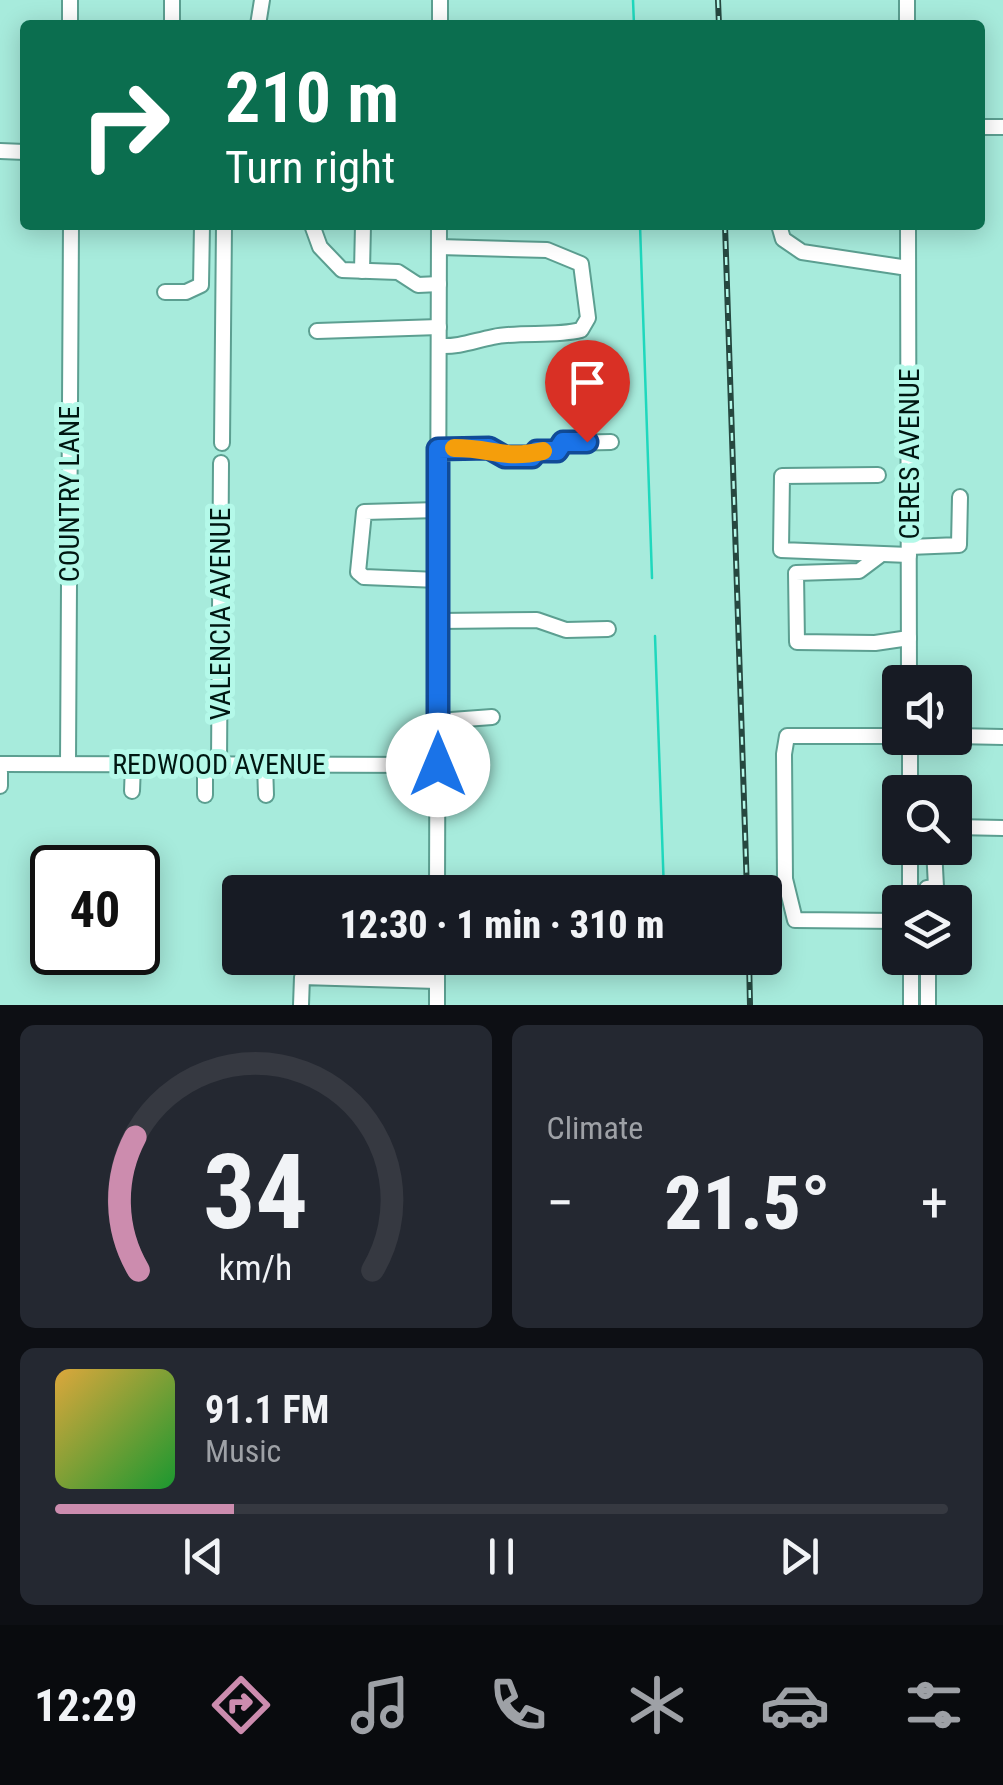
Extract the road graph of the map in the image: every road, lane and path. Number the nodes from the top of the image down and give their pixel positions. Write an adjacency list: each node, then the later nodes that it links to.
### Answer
1 (71, 230): 36 (street, COUNTRY LANE)
2 (202, 230): 13 (street)
3 (224, 230): 18 (street)
4 (314, 230): 11 (street)
5 (363, 230): 11 (street)
6 (439, 230): 9 (street)
7 (780, 230): 10 (street)
8 (908, 230): 10 (street, CERES AVENUE)
9 (439, 247): 12 (street); 16 (street)
10 (908, 268): 24 (street, CERES AVENUE)
11 (362, 271): 12 (street)
12 (439, 284): 14 (street)
13 (165, 292)
14 (439, 327): 15 (street); 16 (street)
15 (316, 331)
16 (439, 346): 19 (street)
17 (611, 442): 19 (street)
18 (222, 443)
19 (438, 449): 23 (street)
20 (220, 463): 38 (street, VALENCIA AVENUE)
21 (878, 474): 25 (street)
22 (960, 498): 24 (street)
23 (438, 510): 26 (street); 26 (street)
24 (909, 551): 25 (street); 29 (street, CERES AVENUE)
25 (879, 556): 29 (street)
26 (438, 580): 27 (street)
27 (438, 620): 28 (street); 32 (street)
28 (608, 629)
29 (909, 638): 30 (street, CERES AVENUE)
30 (910, 665)
31 (492, 718): 32 (street)
32 (438, 722): 40 (street)
33 (882, 736): 48 (street)
34 (972, 736): 35 (street)
35 (1003, 737)
36 (68, 763): 37 (street, REDWOOD AVENUE); 41 (street, REDWOOD AVENUE)
37 (133, 764): 38 (street, REDWOOD AVENUE); 42 (street)
38 (212, 764): 39 (street, REDWOOD AVENUE); 44 (street, VALENCIA AVENUE)
39 (265, 764): 40 (street, REDWOOD AVENUE); 43 (street)
40 (438, 765): 47 (street)
41 (1, 776)
42 (132, 791)
43 (266, 795)
44 (204, 796)
45 (972, 827): 46 (street)
46 (1003, 828)
47 (437, 875)
48 (882, 921)
49 (437, 975): 52 (street)
50 (910, 975): 55 (street)
51 (928, 975): 56 (street)
52 (437, 981): 53 (street); 54 (street)
53 (301, 1005)
54 (437, 1005)
55 (911, 1005)
56 (928, 1005)

